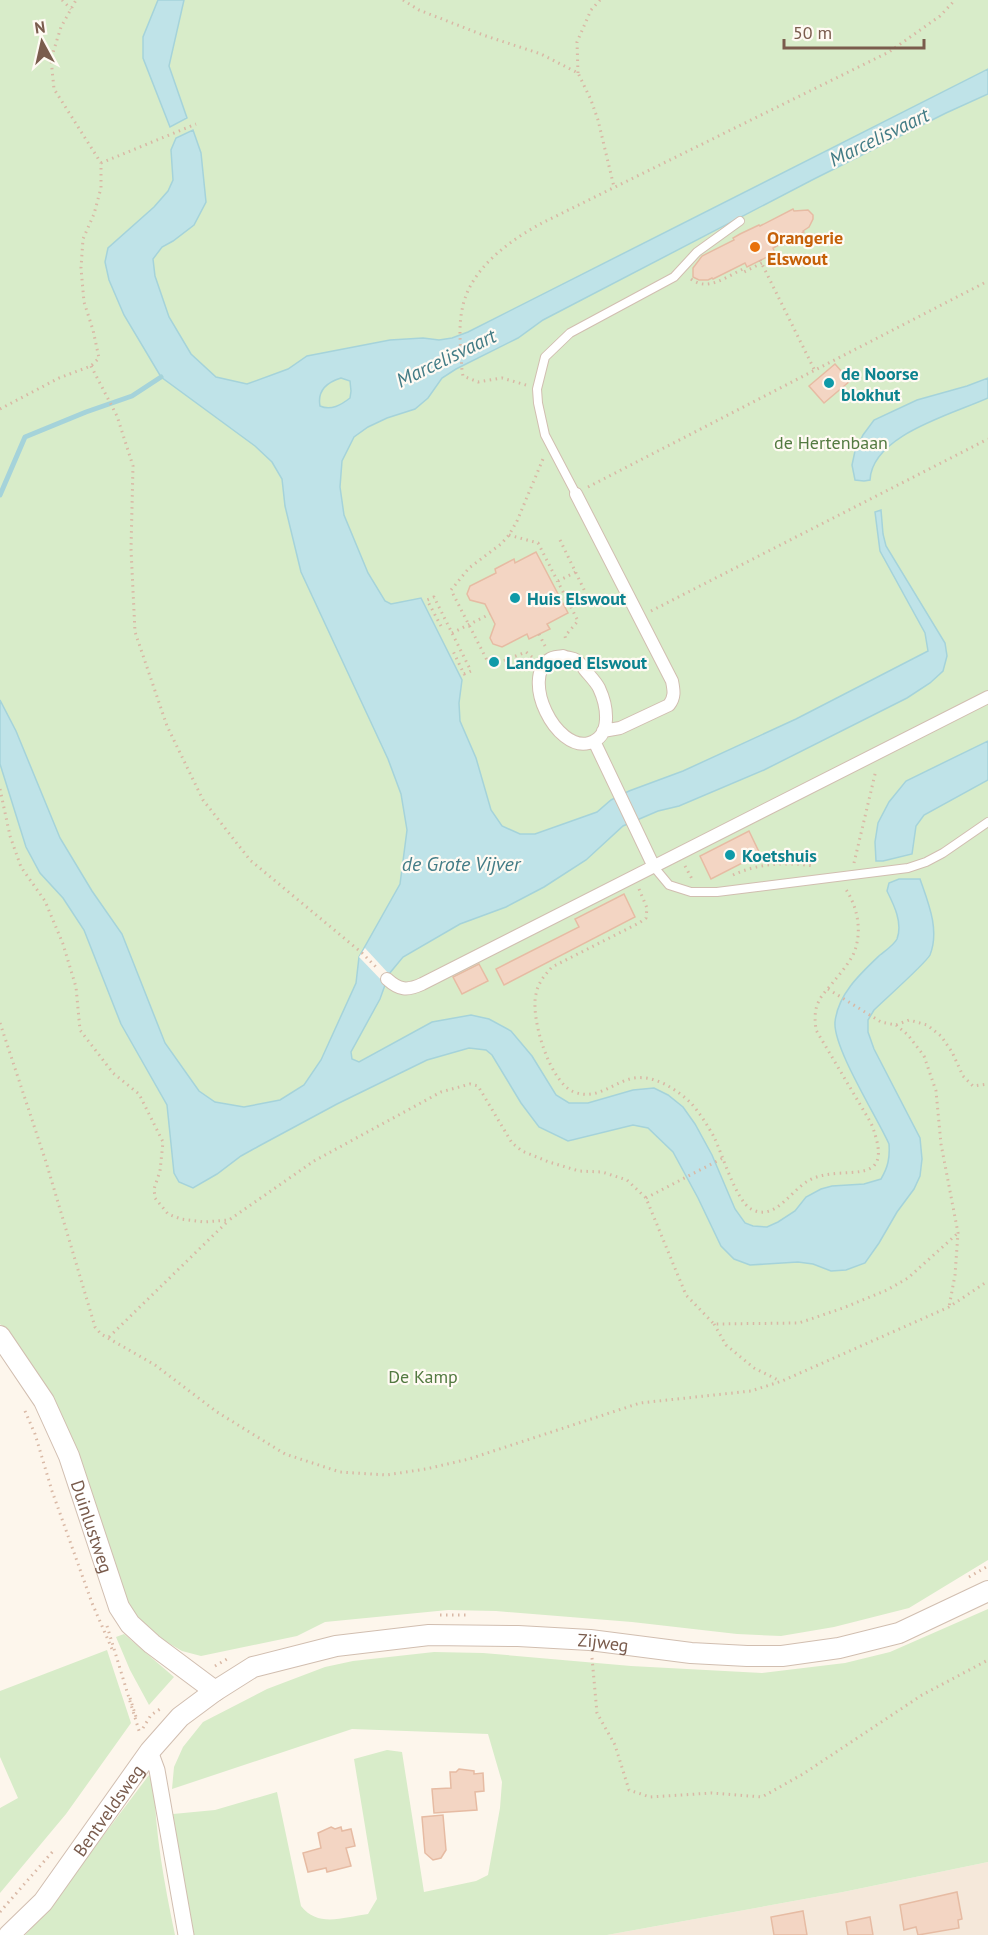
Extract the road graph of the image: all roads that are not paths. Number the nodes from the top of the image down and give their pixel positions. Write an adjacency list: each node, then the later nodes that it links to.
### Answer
1 (740, 221): 2 (lane)
2 (576, 494): 4 (street)
3 (988, 697): 7 (street)
4 (603, 731): 5 (street); 5 (street)
5 (594, 741): 7 (street)
6 (988, 822): 7 (lane)
7 (654, 867): 8 (street)
8 (387, 979)
9 (0, 1336): 11 (street, Duinlustweg)
10 (988, 1590): 11 (street, Zijweg)
11 (215, 1690): 12 (street, Bentveldsweg)
12 (150, 1751): 13 (street, Bentveldsweg); 14 (street)
13 (9, 1935)
14 (186, 1935)

